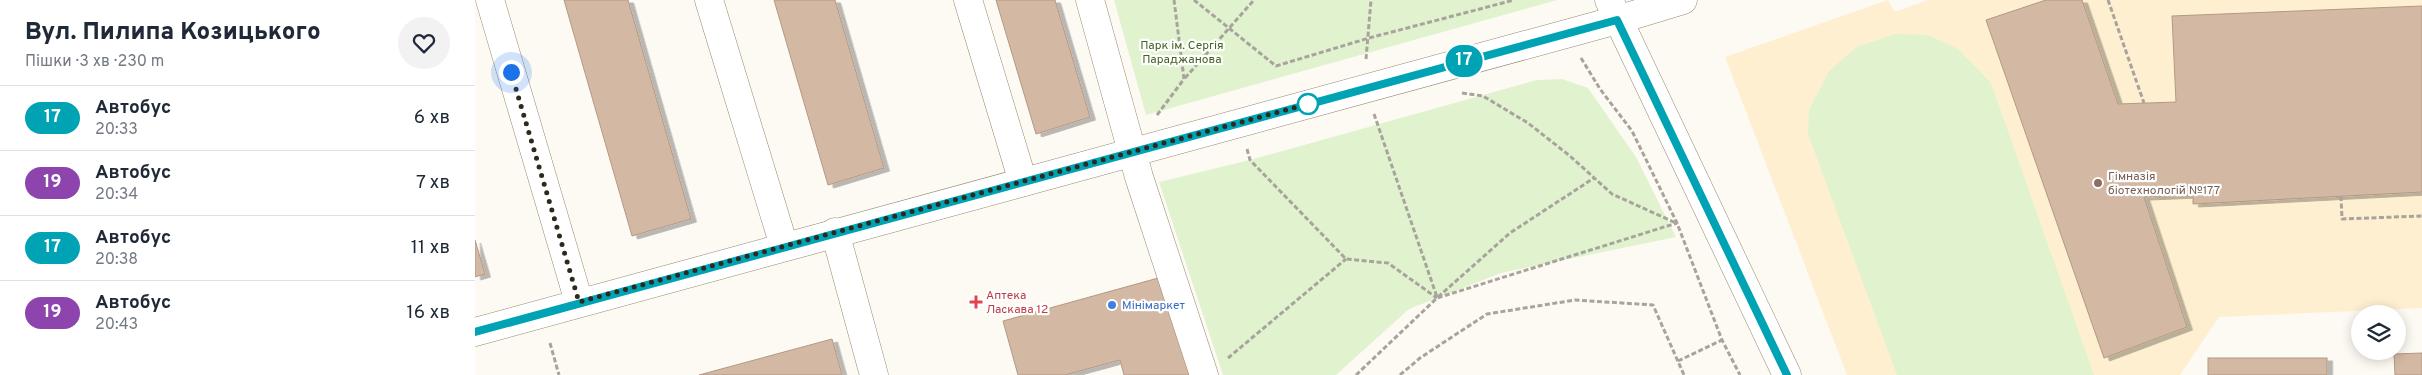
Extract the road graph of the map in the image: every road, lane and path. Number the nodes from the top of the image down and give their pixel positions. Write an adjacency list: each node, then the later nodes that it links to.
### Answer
1 (490, 0): 32 (street)
2 (709, 0): 29 (street)
3 (968, 0): 24 (street)
4 (1089, 0): 21 (street)
5 (1174, 0): 16 (path)
6 (1193, 0): 13 (path)
7 (1254, 0): 13 (path)
8 (1371, 0): 14 (path)
9 (1514, 0): 14 (path)
10 (1683, 0): 12 (street)
11 (2108, 0): 18 (path)
12 (1613, 10): 21 (street); 45 (street)
13 (1228, 28): 14 (path); 16 (path)
14 (1369, 38)
15 (1579, 54): 27 (path)
16 (1184, 79): 20 (path)
17 (1456, 92): 23 (path)
18 (2144, 103)
19 (1373, 112): 31 (path)
20 (1155, 118)
21 (1133, 153): 24 (street); 40 (street)
22 (1250, 160): 30 (path)
23 (1593, 178): 27 (path); 31 (path)
24 (1023, 182): 28 (street)
25 (2341, 196): 26 (path)
26 (2422, 216)
27 (1677, 223): 31 (path); 34 (path)
28 (835, 232): 29 (street); 39 (street)
29 (784, 246): 32 (street)
30 (1346, 258): 31 (path); 36 (path)
31 (1437, 298): 41 (path)
32 (579, 302): 33 (street)
33 (475, 332)
34 (1722, 340): 37 (path); 44 (path)
35 (550, 343): 38 (path)
36 (1227, 359)
37 (1678, 361): 42 (path); 43 (path)
38 (559, 375)
39 (874, 375)
40 (1205, 375)
41 (1356, 375)
42 (1400, 375)
43 (1684, 375)
44 (1740, 375)
45 (1787, 375)

